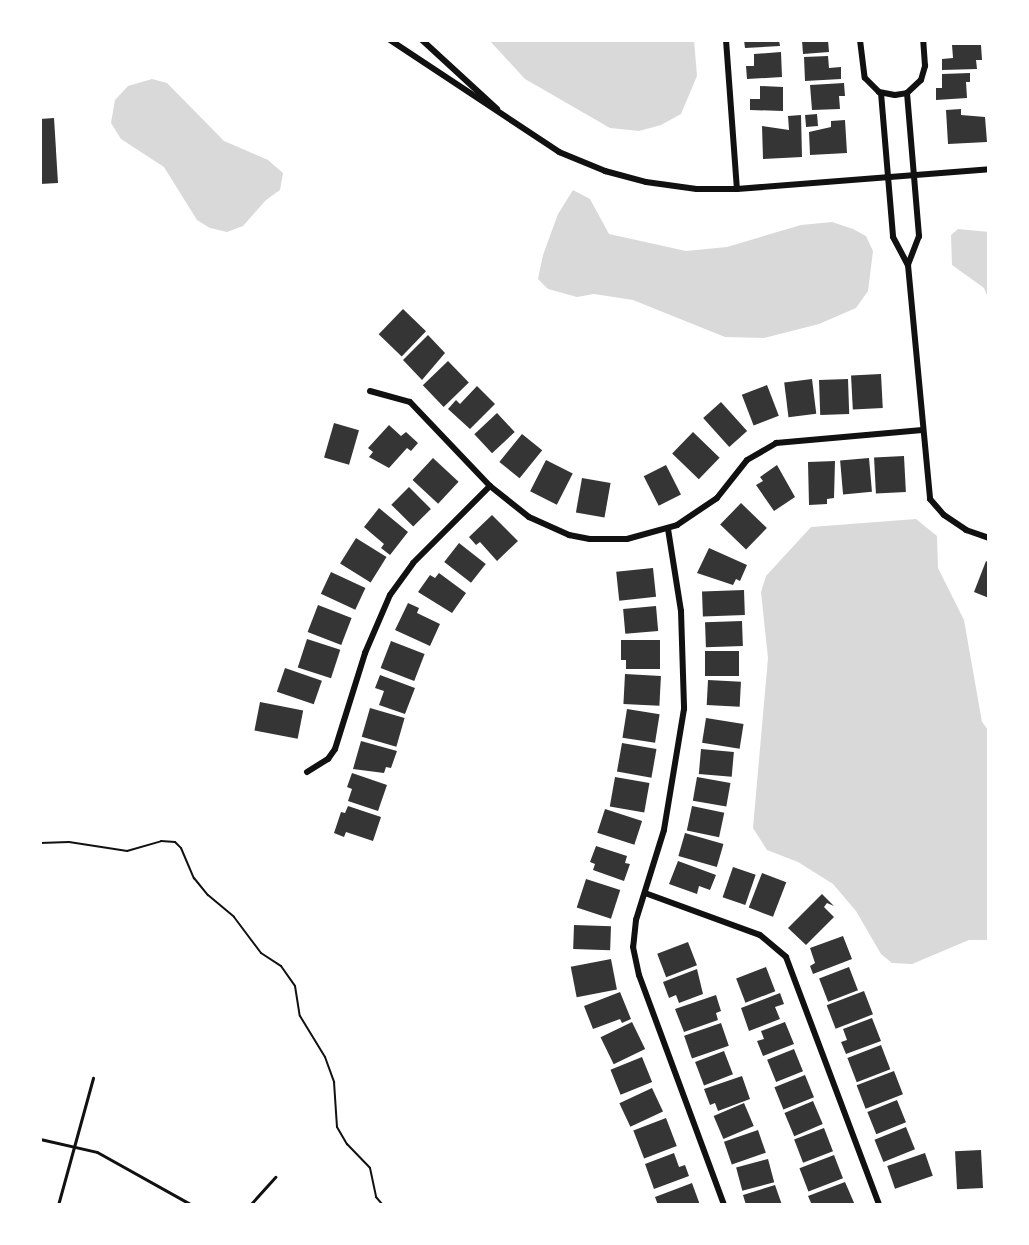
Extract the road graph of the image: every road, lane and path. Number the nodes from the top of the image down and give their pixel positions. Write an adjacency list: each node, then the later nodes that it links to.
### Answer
1 (390, 40): 8 (street)
2 (422, 40): 8 (street)
3 (726, 40): 12 (street)
4 (860, 40): 6 (street)
5 (923, 40): 7 (street)
6 (881, 93): 7 (street); 11 (street)
7 (907, 93): 10 (street)
8 (511, 123): 12 (street)
9 (989, 169): 10 (street)
10 (914, 175): 11 (street); 13 (street)
11 (889, 177): 12 (street); 13 (street)
12 (737, 189)
13 (908, 265): 15 (street)
14 (370, 391): 16 (street)
15 (922, 430): 17 (street); 18 (street)
16 (490, 486): 17 (street); 19 (street)
17 (668, 529): 21 (street)
18 (989, 538)
19 (307, 772)
20 (40, 843): 29 (path)
21 (645, 893): 30 (street); 31 (street)
22 (93, 1078): 24 (lane)
23 (40, 1139): 24 (lane)
24 (74, 1146): 26 (lane); 27 (lane)
25 (275, 1177): 28 (lane)
26 (58, 1205)
27 (192, 1205)
28 (250, 1205)
29 (383, 1205)
30 (724, 1205)
31 (879, 1205)

